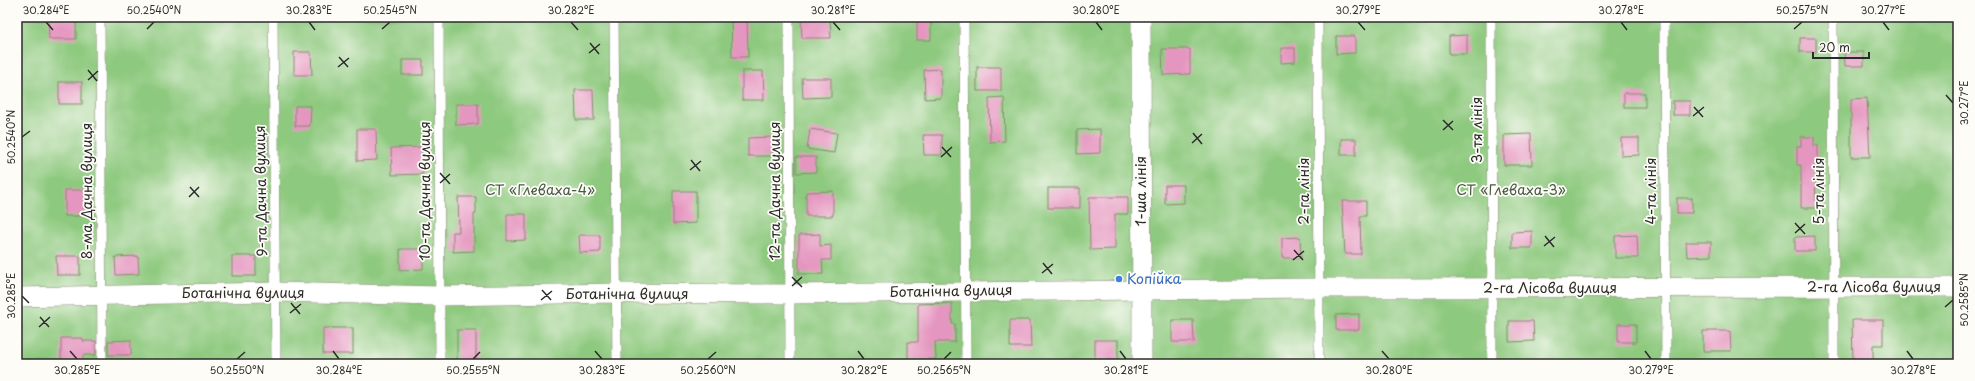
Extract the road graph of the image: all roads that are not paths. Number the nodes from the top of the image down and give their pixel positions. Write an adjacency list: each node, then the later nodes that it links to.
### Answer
1 (100, 17): 21 (lane, 8-ма Дачна вулиця)
2 (273, 17): 19 (lane, 9-та Дачна вулиця)
3 (439, 17): 23 (lane, 10-та Дачна вулиця)
4 (614, 17): 20 (lane)
5 (789, 17): 22 (lane, 12-та Дачна вулиця)
6 (964, 17): 18 (lane)
7 (1141, 17): 17 (street, 1-ша лінія)
8 (1318, 17): 13 (lane, 2-га лінія)
9 (1491, 17): 14 (lane, 3-тя лінія)
10 (1664, 17): 15 (lane, 4-та лінія)
11 (1833, 17): 16 (lane, 5-та лінія)
12 (1958, 287): 16 (street, 2-га Лісова вулиця)
13 (1319, 288): 14 (street, 2-га Лісова вулиця); 17 (street, 2-га Лісова вулиця); 32 (lane, 2-га лінія)
14 (1491, 288): 15 (street, 2-га Лісова вулиця); 33 (lane, 3-тя лінія)
15 (1666, 288): 16 (street, 2-га Лісова вулиця); 34 (lane, 4-та лінія)
16 (1833, 288): 35 (lane, 5-та лінія)
17 (1141, 290): 18 (street, Ботанічна вулиця); 31 (street, 1-ша лінія)
18 (966, 291): 22 (street, Ботанічна вулиця); 30 (lane)
19 (276, 292): 21 (street, Ботанічна вулиця); 23 (street, Ботанічна вулиця); 26 (lane, 9-та Дачна вулиця)
20 (616, 293): 22 (street, Ботанічна вулиця); 23 (street, Ботанічна вулиця); 28 (lane)
21 (101, 294): 24 (street, Ботанічна вулиця); 25 (lane, 8-ма Дачна вулиця)
22 (789, 294): 29 (lane, 12-та Дачна вулиця)
23 (439, 296): 27 (lane, 10-та Дачна вулиця)
24 (17, 297)
25 (102, 364)
26 (276, 364)
27 (440, 364)
28 (617, 364)
29 (790, 364)
30 (966, 364)
31 (1142, 364)
32 (1319, 364)
33 (1492, 364)
34 (1666, 364)
35 (1834, 364)

